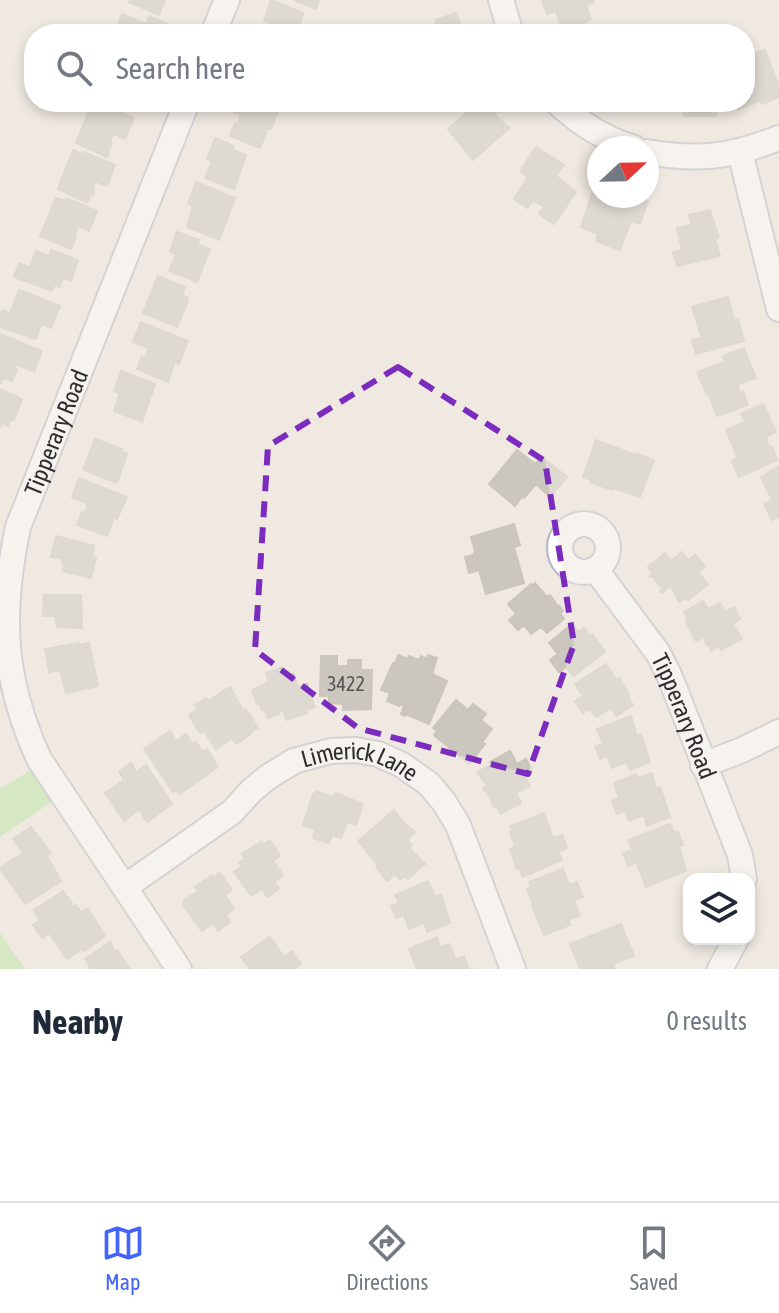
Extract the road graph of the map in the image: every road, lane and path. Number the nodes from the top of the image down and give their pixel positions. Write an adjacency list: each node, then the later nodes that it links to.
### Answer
1 (227, 0): 3 (street)
2 (501, 0): 4 (street)
3 (217, 24)
4 (508, 24)
5 (183, 112): 16 (street, Tipperary Road)
6 (567, 112): 7 (street)
7 (606, 136)
8 (779, 138): 9 (street)
9 (740, 152): 10 (street); 11 (street)
10 (659, 154)
11 (779, 309)
12 (596, 570): 14 (street, Tipperary Road)
13 (779, 732): 14 (street)
14 (703, 765): 15 (street, Tipperary Road)
15 (743, 873)
16 (125, 887): 18 (street, Tipperary Road); 19 (street, Limerick Lane)
17 (733, 945): 20 (street)
18 (179, 969)
19 (513, 969)
20 (720, 969)

